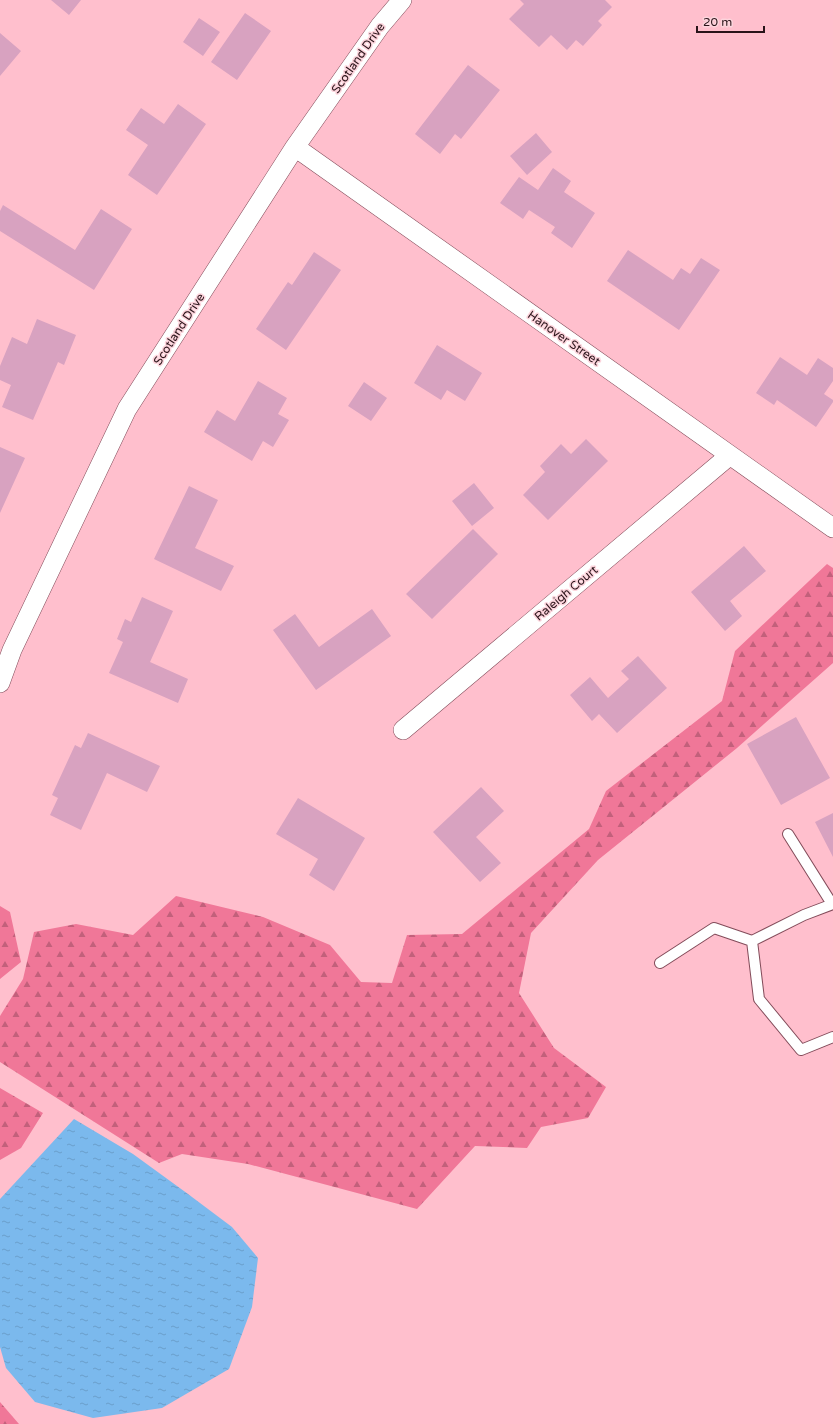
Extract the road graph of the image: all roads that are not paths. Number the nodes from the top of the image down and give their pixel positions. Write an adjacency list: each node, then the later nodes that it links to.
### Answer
1 (402, 0): 2 (street, Scotland Drive)
2 (295, 147): 3 (street, Hanover Street); 5 (street, Scotland Drive)
3 (730, 456): 4 (street, Hanover Street); 7 (street, Raleigh Court)
4 (833, 528)
5 (6, 647): 6 (street, Scotland Drive)
6 (0, 683)
7 (403, 730)
8 (788, 834): 9 (lane)
9 (832, 904): 10 (lane)
10 (752, 941): 11 (lane); 12 (lane)
11 (660, 963)
12 (833, 1037)

